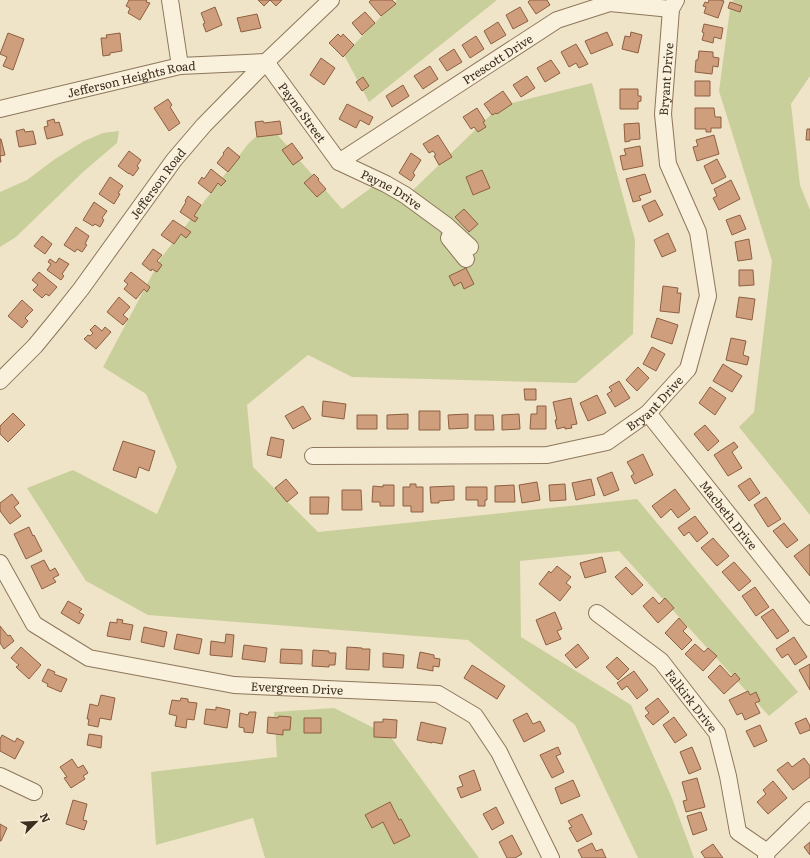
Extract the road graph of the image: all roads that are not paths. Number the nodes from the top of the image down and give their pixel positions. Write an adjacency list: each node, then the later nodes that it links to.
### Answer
1 (170, 0): 5 (street)
2 (331, 0): 4 (street, Jefferson Road)
3 (674, 4): 7 (street, Prescott Drive); 10 (street, Bryant Drive)
4 (266, 62): 5 (street, Jefferson Heights Road); 7 (street, Payne Street); 9 (street, Jefferson Road)
5 (180, 66): 6 (street, Jefferson Heights Road)
6 (0, 109)
7 (339, 162): 8 (street, Payne Drive)
8 (468, 253)
9 (0, 381)
10 (648, 413): 11 (street, Bryant Drive); 14 (street, Macbeth Drive)
11 (313, 456)
12 (0, 563): 19 (street, Evergreen Drive)
13 (597, 613): 18 (street, Falkirk Drive)
14 (810, 617)
15 (0, 776): 16 (street)
16 (34, 792)
17 (810, 810): 18 (street)
18 (766, 855)
19 (551, 858)

